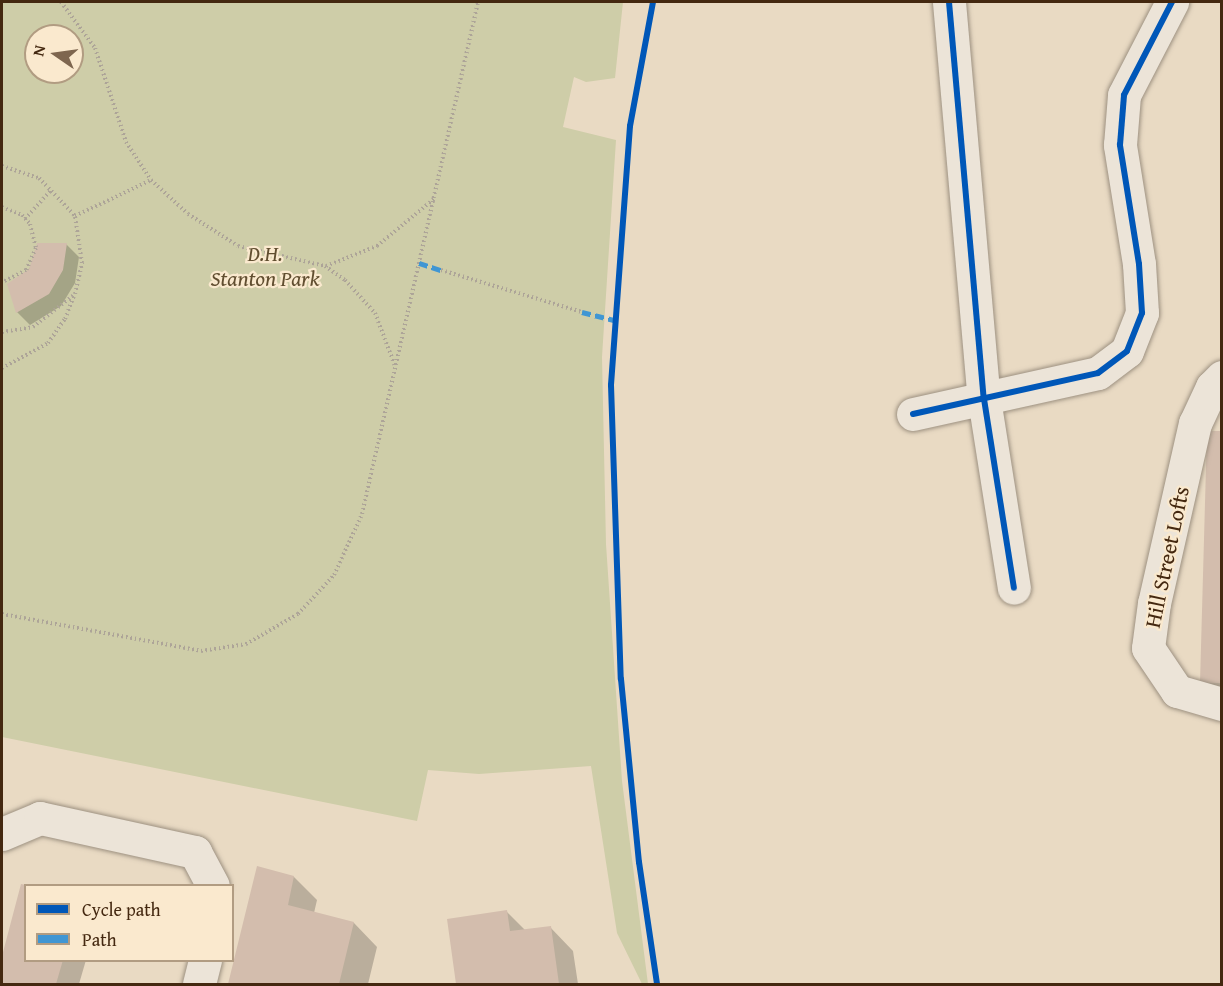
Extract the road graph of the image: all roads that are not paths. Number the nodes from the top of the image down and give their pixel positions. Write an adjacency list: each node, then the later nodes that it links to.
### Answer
1 (949, 2): 4 (street)
2 (1172, 2): 4 (street)
3 (1221, 377): 7 (street, Hill Street Lofts)
4 (984, 399): 5 (street); 6 (street)
5 (913, 414)
6 (1014, 588)
7 (1221, 704)
8 (2, 834): 9 (street)
9 (212, 884)
10 (204, 962): 11 (street)
11 (199, 984)

